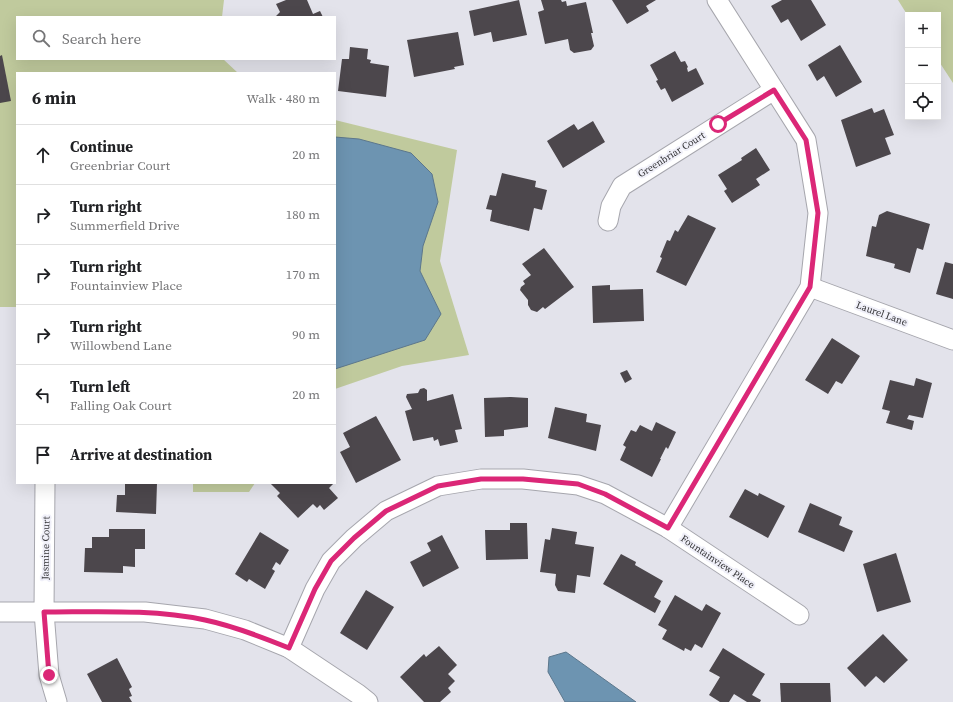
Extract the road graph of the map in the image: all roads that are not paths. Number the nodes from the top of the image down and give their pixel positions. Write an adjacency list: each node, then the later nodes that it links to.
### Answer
1 (717, 0): 2 (street)
2 (774, 90): 3 (street, Greenbriar Court); 4 (street)
3 (608, 221)
4 (810, 287): 5 (street, Laurel Lane); 7 (street)
5 (953, 340)
6 (45, 484): 9 (street, Jasmine Court)
7 (668, 528): 10 (street, Fountainview Place); 11 (street, Fountainview Place)
8 (0, 612): 9 (street)
9 (44, 612): 11 (street); 12 (street, Jasmine Court)
10 (799, 615)
11 (289, 648): 13 (street)
12 (57, 702)
13 (368, 702)

